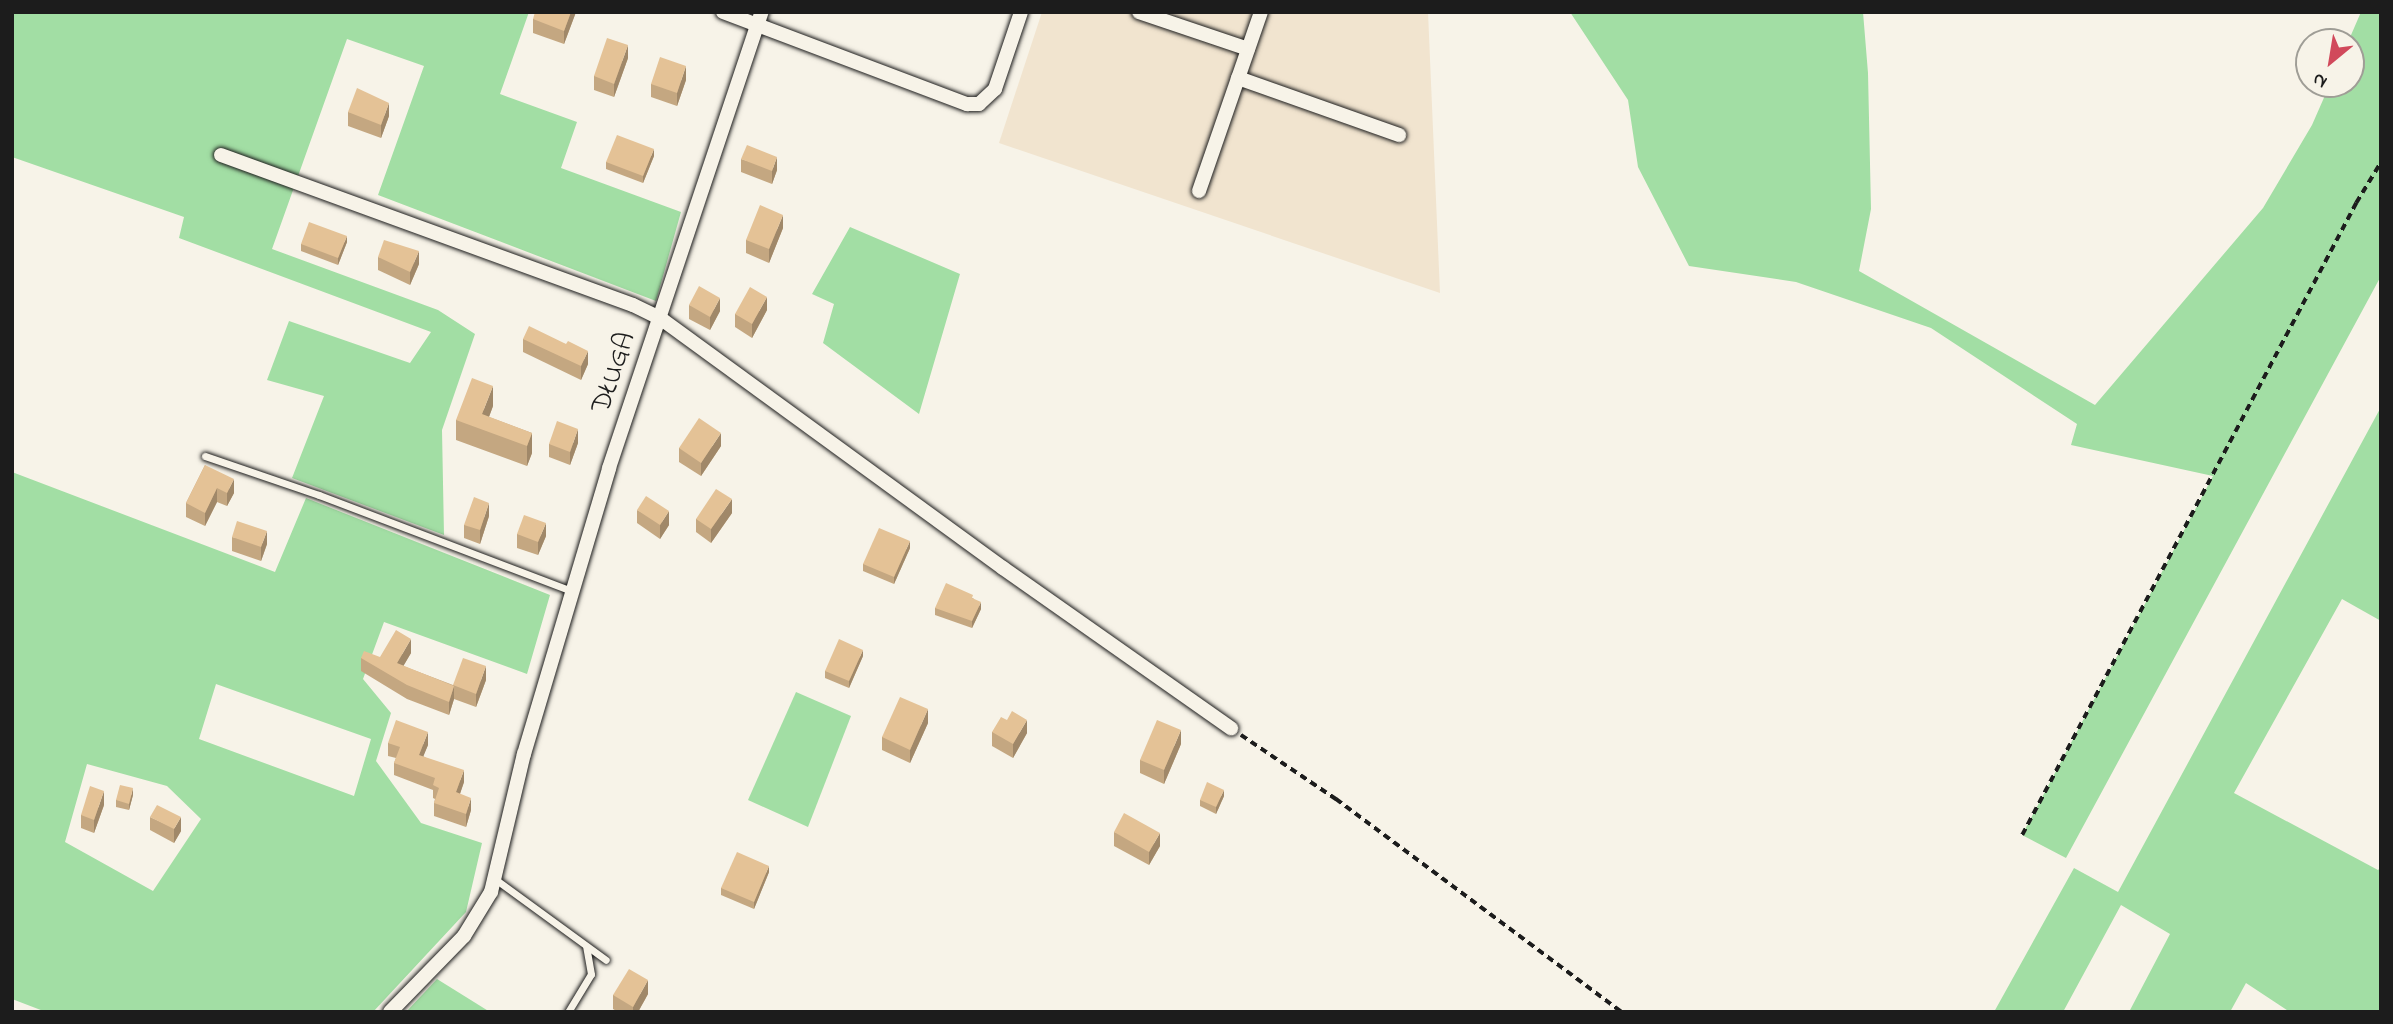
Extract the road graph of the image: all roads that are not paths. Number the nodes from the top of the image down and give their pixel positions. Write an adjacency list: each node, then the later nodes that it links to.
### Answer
1 (723, 12): 5 (street)
2 (1021, 12): 5 (street)
3 (1139, 12): 6 (street)
4 (1261, 12): 6 (street)
5 (761, 18): 11 (street, DŁUGA)
6 (1248, 49): 7 (street)
7 (1238, 78): 8 (street); 10 (street)
8 (1399, 135)
9 (221, 155): 11 (street)
10 (1199, 191)
11 (660, 318): 13 (street, DŁUGA); 14 (street)
12 (205, 456): 13 (lane)
13 (572, 591): 15 (street, DŁUGA)
14 (1231, 728)
15 (495, 879): 16 (lane); 18 (street, DŁUGA)
16 (586, 946): 17 (lane); 19 (lane)
17 (606, 960)
18 (390, 1012)
19 (568, 1012)

